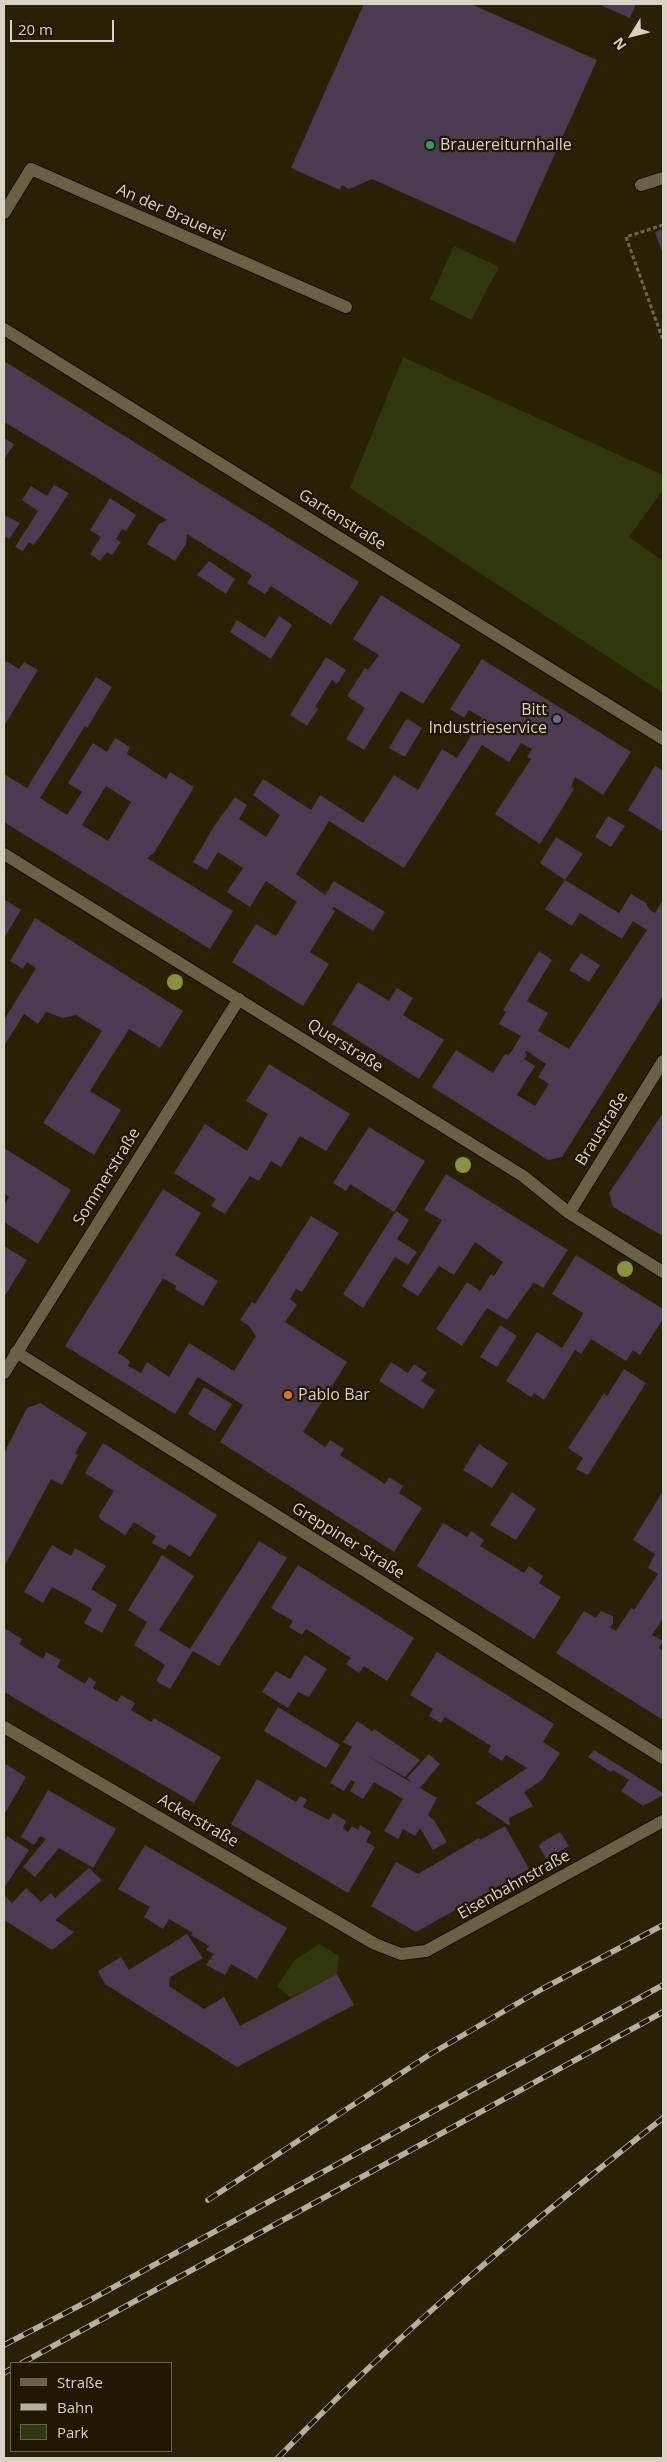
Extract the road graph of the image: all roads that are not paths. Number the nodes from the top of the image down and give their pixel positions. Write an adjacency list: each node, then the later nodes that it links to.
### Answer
1 (663, 178): 2 (street)
2 (641, 185)
3 (4, 213): 4 (street, An der Brauerei)
4 (346, 306)
5 (4, 330): 6 (street, Gartenstraße)
6 (663, 739)
7 (4, 854): 8 (street, Querstraße)
8 (239, 999): 10 (street, Querstraße); 12 (street, Sommerstraße)
9 (663, 1061): 10 (street, Braustraße)
10 (569, 1213): 11 (street, Querstraße)
11 (663, 1272)
12 (16, 1352): 13 (street, Sommerstraße); 15 (street, Greppiner Straße)
13 (4, 1373)
14 (4, 1727): 17 (street, Ackerstraße)
15 (663, 1758)
16 (663, 1821): 17 (street, Eisenbahnstraße)
17 (375, 1944)

